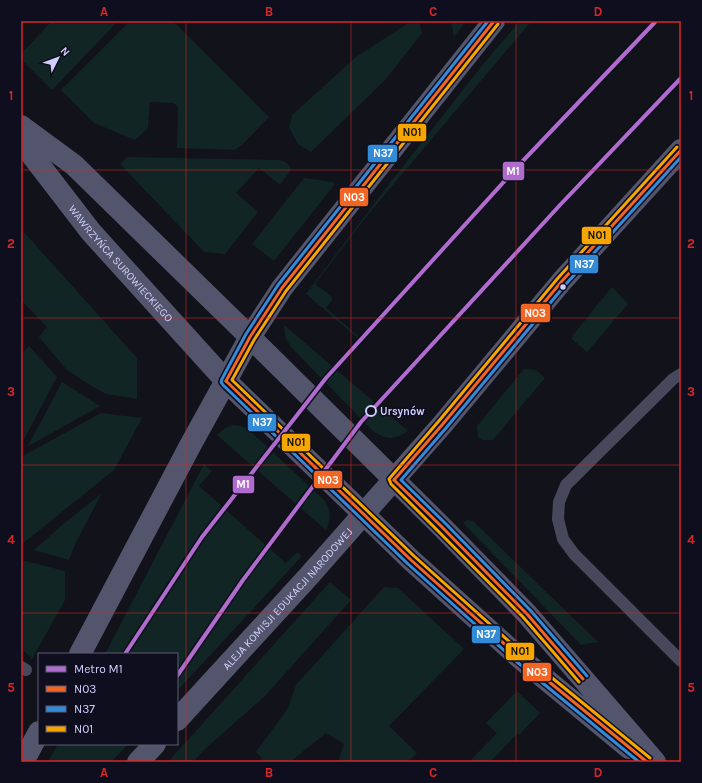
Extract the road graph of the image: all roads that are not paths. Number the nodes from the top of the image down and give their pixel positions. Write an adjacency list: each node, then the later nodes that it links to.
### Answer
1 (494, 21): 5 (street)
2 (21, 126): 5 (street)
3 (21, 141): 7 (street, WAWRZYŃCA SUROWIECKIEGO)
4 (681, 150): 8 (street, ALEJA KOMISJI EDUKACJI NARODOWEJ)
5 (250, 337): 7 (street); 8 (street)
6 (681, 374): 11 (lane)
7 (226, 381): 9 (street, WAWRZYŃCA SUROWIECKIEGO); 10 (street)
8 (394, 480): 9 (street, ALEJA KOMISJI EDUKACJI NARODOWEJ); 18 (street)
9 (363, 514): 12 (street, ALEJA KOMISJI EDUKACJI NARODOWEJ); 17 (street, WAWRZYŃCA SUROWIECKIEGO)
10 (81, 653)
11 (681, 661)
12 (178, 719)
13 (38, 734): 15 (street)
14 (154, 745): 16 (street)
15 (23, 762)
16 (138, 762)
17 (647, 762)
18 (655, 762)

